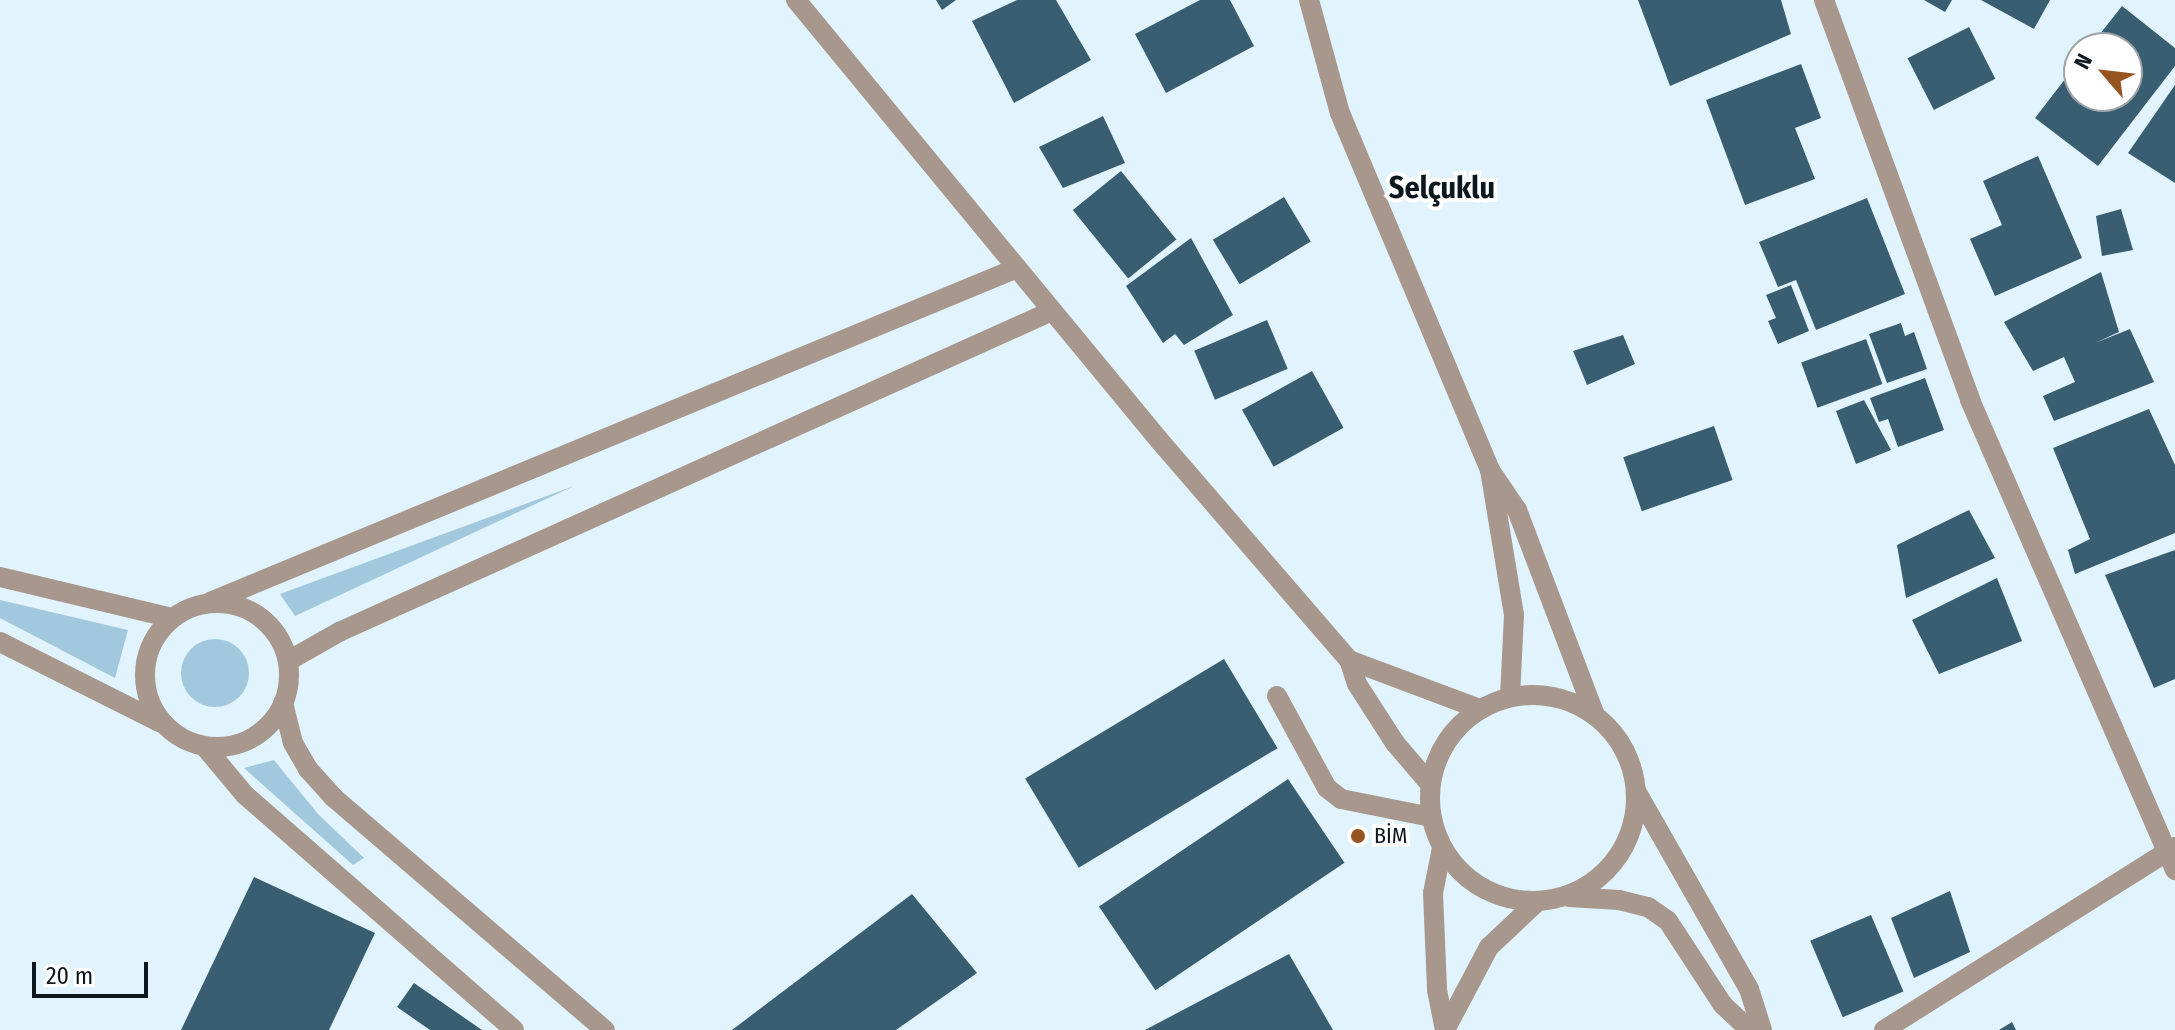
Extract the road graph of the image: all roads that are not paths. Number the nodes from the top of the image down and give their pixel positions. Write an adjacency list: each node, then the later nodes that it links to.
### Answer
1 (796, 0): 4 (street)
2 (1309, 0): 6 (street)
3 (1824, 0): 24 (street)
4 (1017, 268): 5 (street); 8 (street)
5 (1052, 311): 11 (street); 12 (street)
6 (1490, 470): 14 (street); 17 (street)
7 (0, 577): 9 (street)
8 (210, 602): 9 (street); 12 (street)
9 (172, 618): 18 (street)
10 (0, 642): 18 (street)
11 (1349, 660): 16 (street); 20 (street)
12 (288, 661): 15 (street)
13 (1277, 696): 22 (street)
14 (1510, 697): 16 (street); 17 (street)
15 (283, 703): 19 (street); 27 (street)
16 (1480, 709): 20 (street)
17 (1595, 715): 21 (street)
18 (163, 724): 19 (street)
19 (205, 747): 26 (street)
20 (1430, 784): 22 (street)
21 (1636, 791): 25 (street); 30 (street)
22 (1431, 817): 23 (street)
23 (1442, 848): 25 (street); 28 (street)
24 (2172, 857): 31 (street)
25 (1545, 901): 28 (street); 29 (street)
26 (514, 1030)
27 (605, 1030)
28 (1445, 1030)
29 (1750, 1030)
30 (1762, 1030)
31 (1884, 1030)

